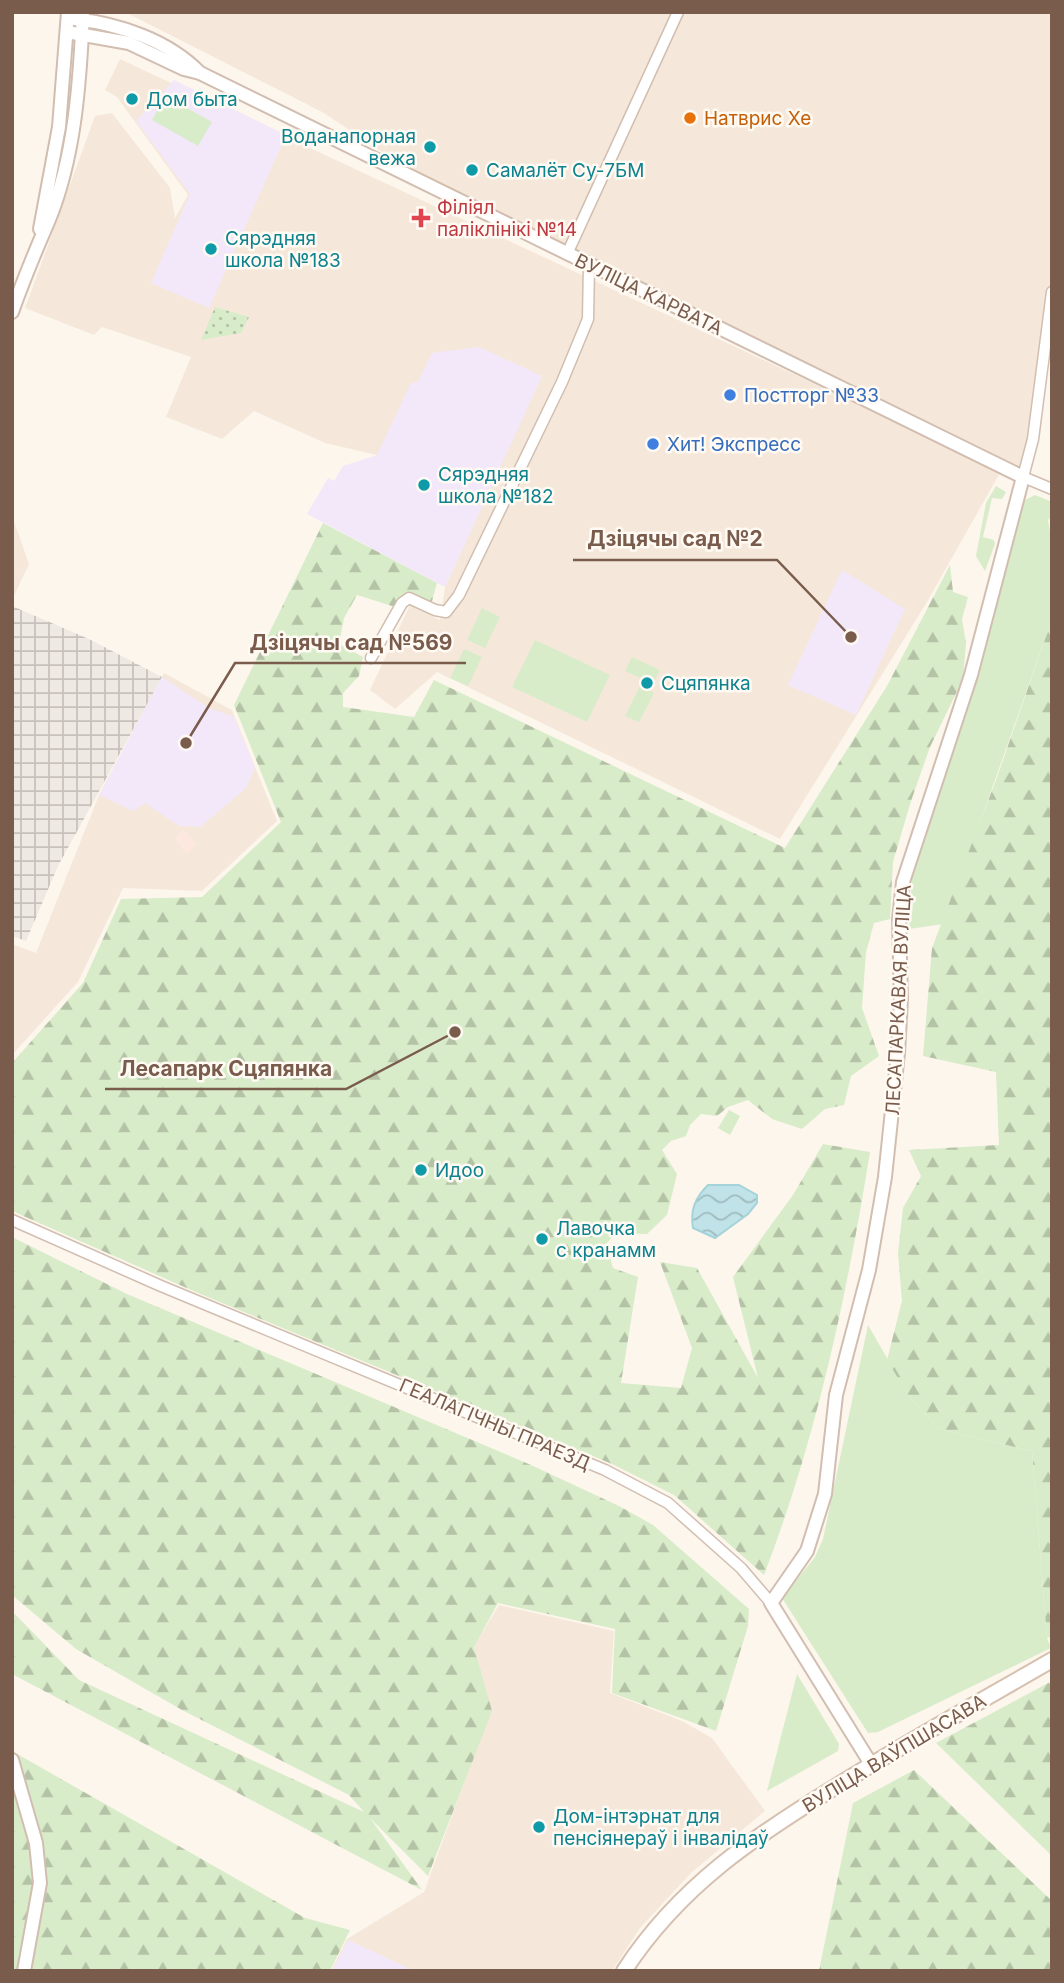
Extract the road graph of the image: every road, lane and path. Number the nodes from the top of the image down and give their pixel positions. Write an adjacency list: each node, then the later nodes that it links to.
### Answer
1 (678, 12): 8 (street)
2 (68, 15): 3 (street, ВУЛІЦА КАРВАТА); 4 (street)
3 (83, 16): 5 (street); 6 (street, ВУЛІЦА КАРВАТА)
4 (67, 32): 5 (street, ВУЛІЦА КАРВАТА); 7 (street)
5 (82, 34): 6 (street, ВУЛІЦА КАРВАТА); 7 (street)
6 (201, 73): 8 (street, ВУЛІЦА КАРВАТА)
7 (40, 236): 11 (street)
8 (567, 254): 9 (street, ВУЛІЦА КАРВАТА)
9 (589, 265): 12 (street, ВУЛІЦА КАРВАТА); 14 (street)
10 (1052, 292): 12 (street)
11 (12, 312)
12 (1023, 477): 13 (street, ВУЛІЦА КАРВАТА); 16 (street, ЛЕСАПАРКАВАЯ ВУЛІЦА)
13 (1052, 489)
14 (371, 658)
15 (12, 1220): 16 (street, ГЕАЛАГІЧНЫ ПРАЕЗД)
16 (771, 1603): 19 (street, ГЕАЛАГІЧНЫ ПРАЕЗД)
17 (1052, 1660): 19 (main road, ВУЛІЦА ВАЎПШАСАВА)
18 (12, 1760): 20 (street)
19 (872, 1765): 21 (main road, ВУЛІЦА ВАЎПШАСАВА)
20 (24, 1971)
21 (624, 1971)

